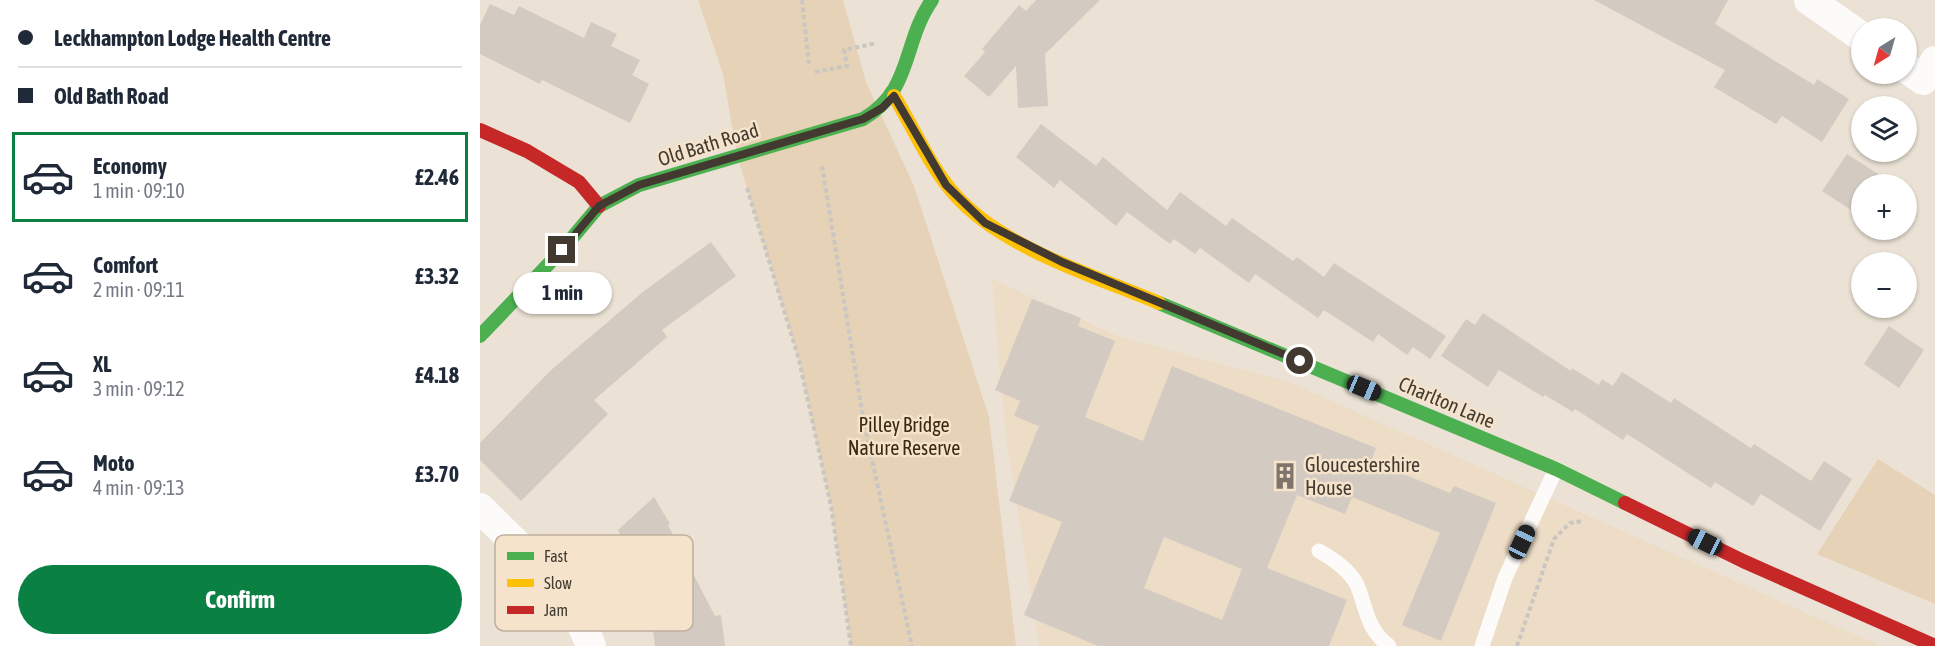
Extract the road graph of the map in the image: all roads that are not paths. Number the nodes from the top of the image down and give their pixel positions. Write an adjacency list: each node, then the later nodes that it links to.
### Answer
1 (932, 0): 6 (street)
2 (1809, 0): 3 (street)
3 (1851, 29)
4 (1935, 61): 5 (street)
5 (1917, 76)
6 (894, 96): 8 (street, Old Bath Road); 10 (street, Charlton Lane)
7 (480, 130): 8 (street)
8 (599, 206): 9 (street, Old Bath Road)
9 (480, 336)
10 (1556, 469): 17 (lane); 18 (street, Charlton Lane)
11 (480, 508): 12 (street)
12 (506, 535)
13 (1319, 551): 16 (lane)
14 (585, 631): 15 (street)
15 (591, 646)
16 (1389, 646)
17 (1482, 646)
18 (1935, 646)

